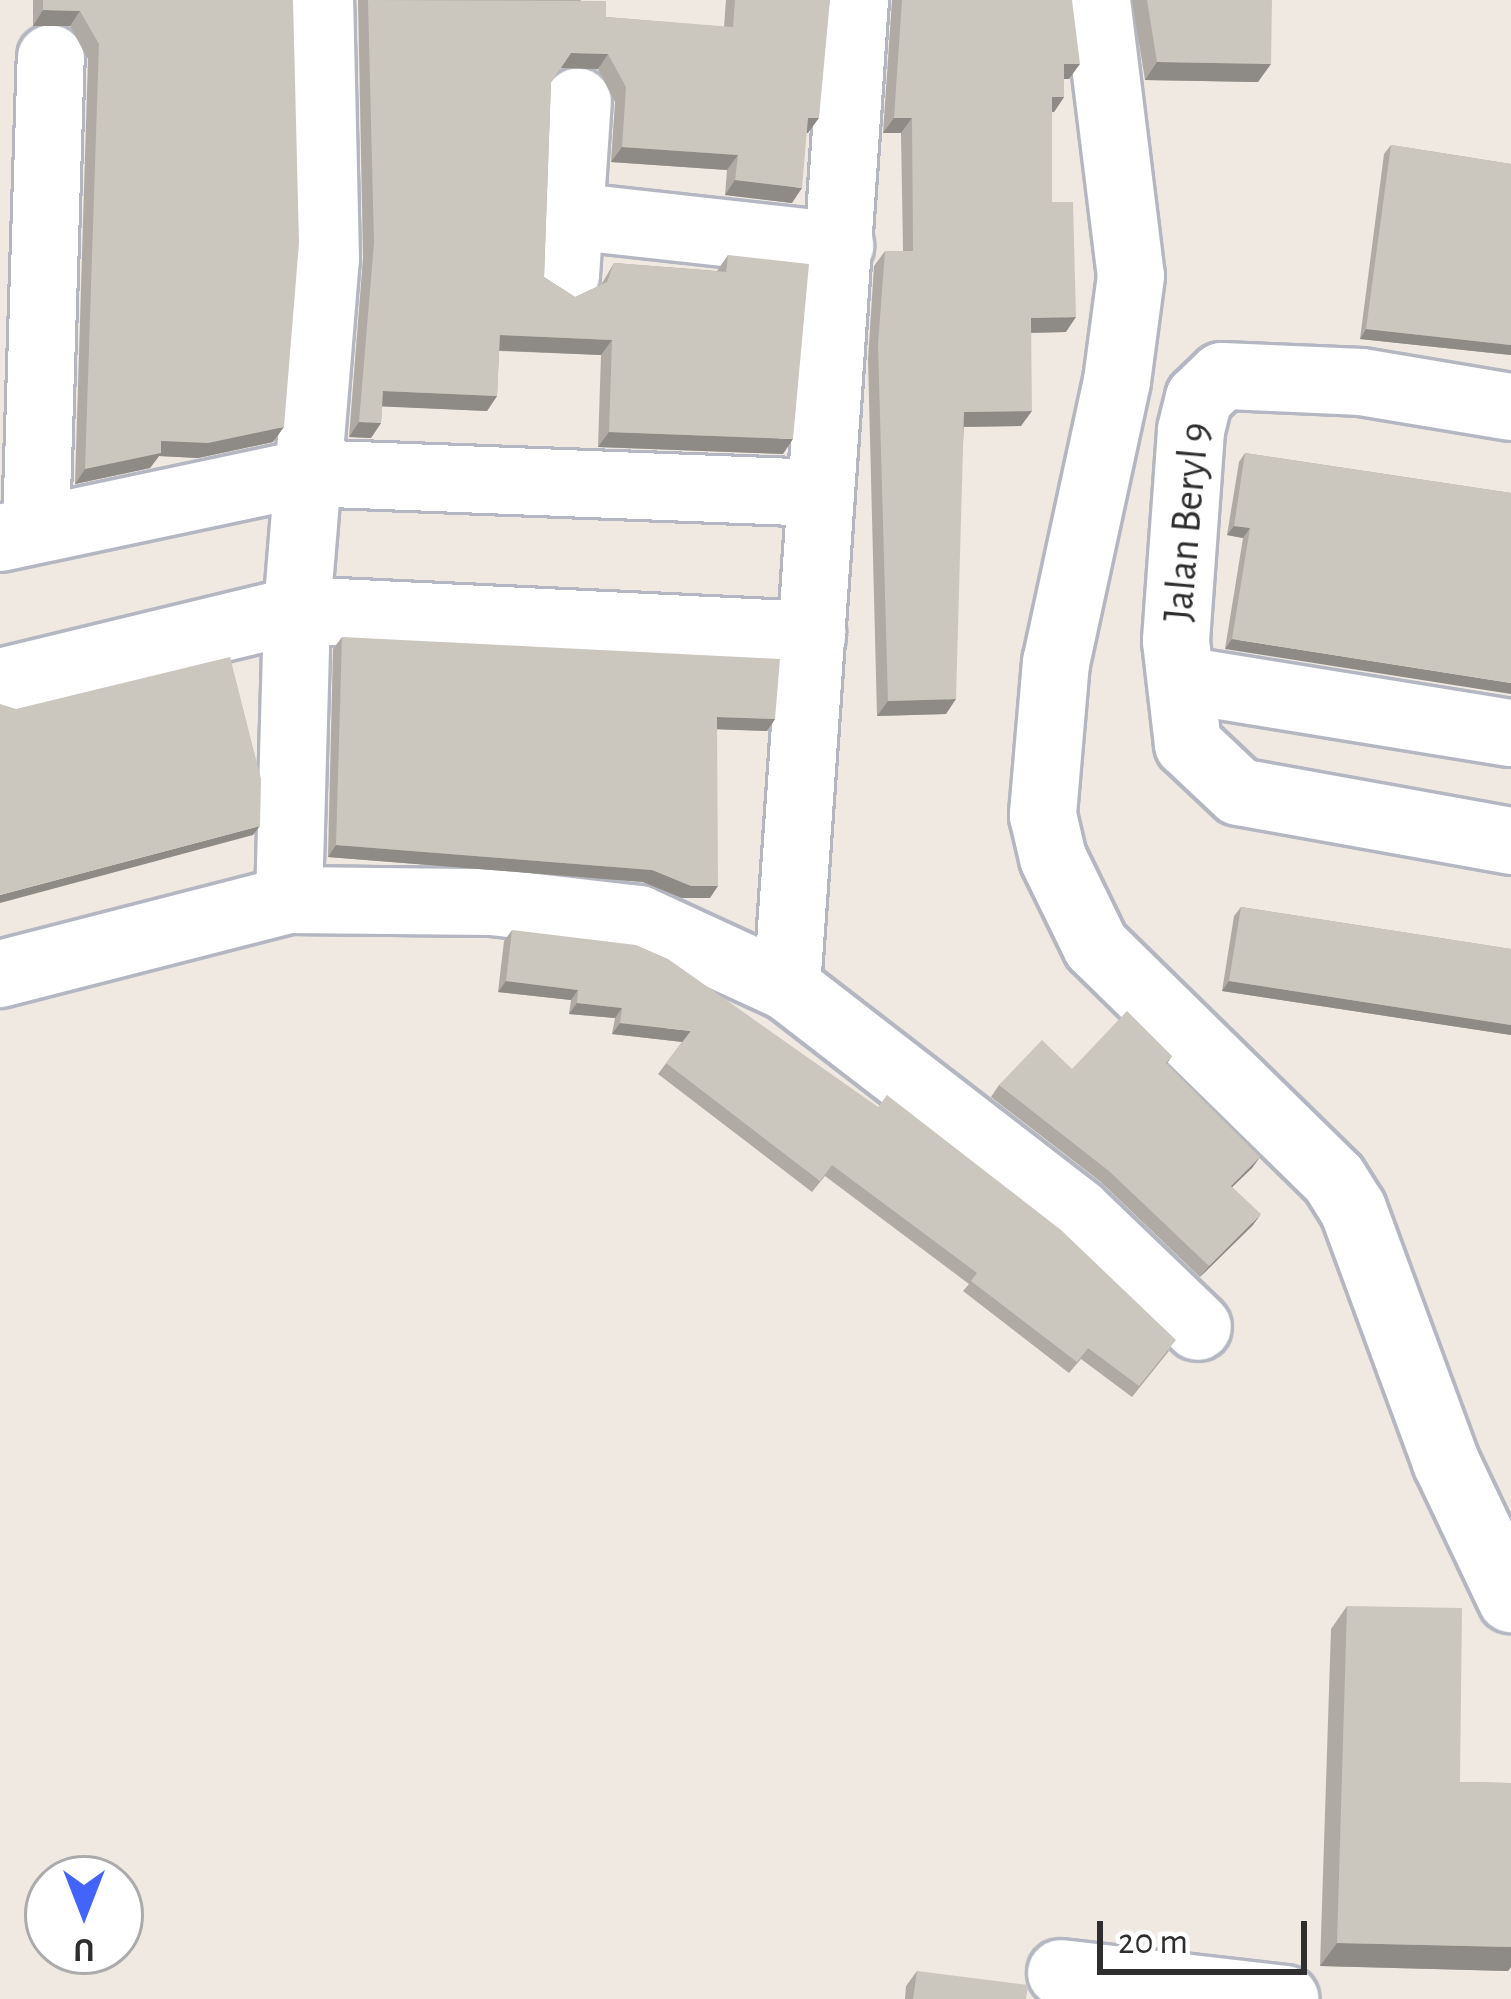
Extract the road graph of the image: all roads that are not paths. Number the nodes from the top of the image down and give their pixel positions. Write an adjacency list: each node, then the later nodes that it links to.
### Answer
1 (320, 0): 9 (street)
2 (855, 0): 6 (street)
3 (1097, 0): 22 (street)
4 (51, 58): 7 (street)
5 (578, 101): 6 (street)
6 (840, 246): 10 (street)
7 (23, 256): 11 (street)
8 (1511, 407): 14 (street, Jalan Beryl 9)
9 (307, 472): 10 (street); 11 (street); 12 (street)
10 (820, 494): 13 (street)
11 (18, 533)
12 (297, 610): 13 (street); 15 (street); 18 (street)
13 (812, 635): 20 (street)
14 (1183, 680): 16 (street); 17 (street, Jalan Beryl 9)
15 (0, 682)
16 (1511, 733)
17 (1511, 841)
18 (289, 900): 19 (street); 20 (street)
19 (0, 974)
20 (787, 987): 21 (street)
21 (1198, 1328)
22 (1511, 1599)
23 (1061, 1973): 24 (street)
24 (1285, 1999)

